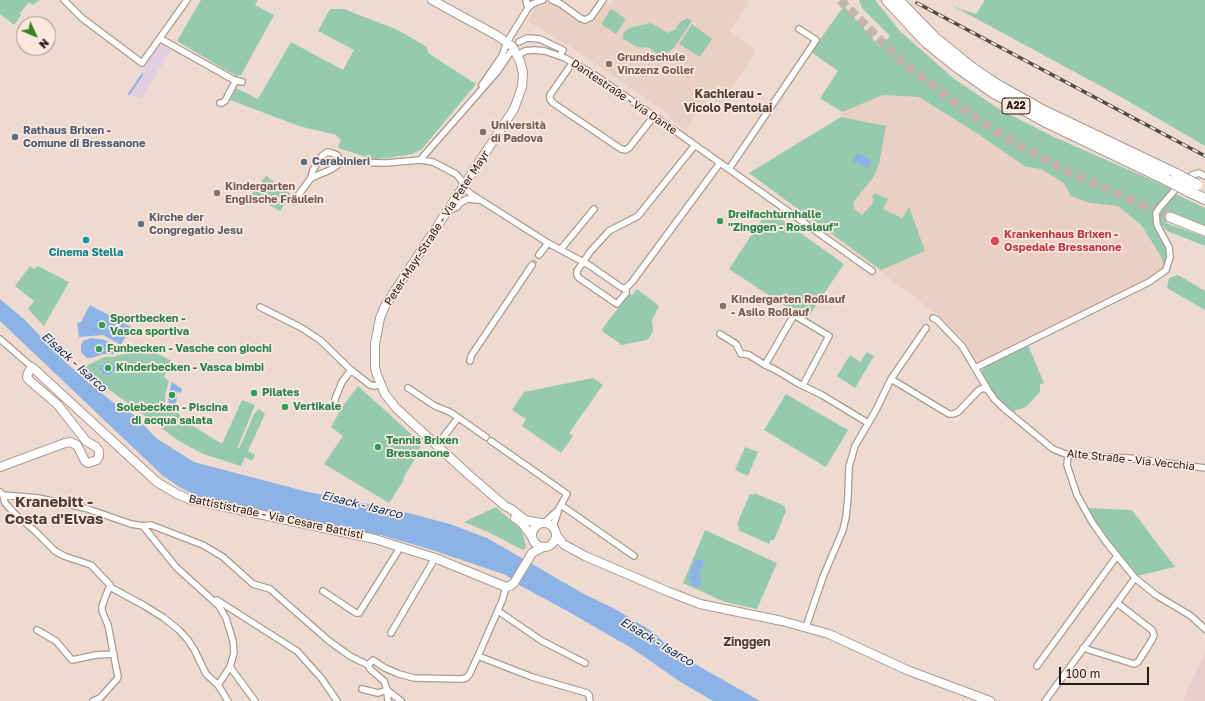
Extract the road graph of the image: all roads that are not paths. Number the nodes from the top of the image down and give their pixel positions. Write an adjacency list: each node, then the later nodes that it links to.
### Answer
1 (64, 0): 12 (street)
2 (187, 0): 12 (street)
3 (432, 0): 13 (main road)
4 (526, 0): 10 (street)
5 (543, 0): 10 (street)
6 (552, 0): 7 (street)
7 (603, 0)
8 (887, 0): 32 (highway, A22, bridge)
9 (898, 0): 32 (highway, A22, bridge)
10 (528, 8): 13 (street)
11 (799, 29): 27 (street)
12 (161, 39): 18 (street)
13 (508, 42): 15 (main road); 20 (street)
14 (519, 42): 16 (street)
15 (514, 54): 16 (street, Dantestraße - Via Dante); 20 (street); 31 (main road, Peter-Mayr-Straße - Via Peter Mayr)
16 (560, 56): 17 (street, Dantestraße - Via Dante)
17 (573, 62): 22 (street, Dantestraße - Via Dante); 22 (street)
18 (236, 80): 19 (street); 21 (street)
19 (242, 82)
20 (482, 89): 24 (street)
21 (220, 103)
22 (654, 116): 23 (street, Dantestraße - Via Dante)
23 (695, 145): 26 (street, Dantestraße - Via Dante); 44 (street)
24 (420, 160): 25 (street); 31 (street)
25 (342, 162): 30 (street); 30 (street)
26 (720, 163): 27 (street, Dantestraße - Via Dante); 47 (street)
27 (729, 169): 46 (street, Dantestraße - Via Dante)
28 (1192, 175): 29 (street)
29 (1205, 176)
30 (311, 178): 36 (street)
31 (464, 187): 35 (street); 38 (main road, Peter-Mayr-Straße - Via Peter Mayr)
32 (1197, 188): 34 (highway, A22)
33 (1174, 191): 56 (street)
34 (1205, 199)
35 (480, 200): 38 (street); 41 (street)
36 (294, 201)
37 (594, 209): 42 (street)
38 (448, 211): 59 (main road, Peter-Mayr-Straße - Via Peter Mayr)
39 (1170, 217): 40 (main road)
40 (1205, 231)
41 (548, 243): 42 (street); 43 (street)
42 (561, 250): 44 (street)
43 (539, 255)
44 (584, 262): 47 (street); 47 (street)
45 (532, 265): 53 (street)
46 (872, 271)
47 (626, 288)
48 (260, 308): 57 (street)
49 (933, 318): 56 (street, Alte Straße - Via Vecchia)
50 (926, 328): 58 (street)
51 (720, 334): 54 (street)
52 (0, 339): 55 (street)
53 (470, 362)
54 (765, 365): 60 (street); 60 (street)
55 (32, 367): 68 (main road); 77 (main road, Battististraße - Via Cesare Battisti)
56 (974, 368): 62 (street, Alte Straße - Via Vecchia)
57 (351, 370): 59 (street); 63 (street)
58 (891, 379): 62 (street); 65 (street)
59 (380, 384): 66 (main road, Peter-Mayr-Straße - Via Peter Mayr)
60 (803, 385): 65 (street)
61 (408, 388): 64 (street)
62 (988, 390): 67 (street, Alte Straße - Via Vecchia)
63 (335, 404)
64 (458, 418): 66 (street); 72 (street)
65 (868, 423): 91 (street)
66 (437, 445): 71 (main road, Peter-Mayr-Straße - Via Peter Mayr)
67 (1068, 455): 69 (street, Alte Straße - Via Vecchia); 82 (street)
68 (0, 467)
69 (1205, 468)
70 (2, 494): 74 (street); 85 (street)
71 (505, 506): 73 (main road); 76 (main road)
72 (560, 508): 73 (street); 75 (street); 81 (street)
73 (542, 523): 75 (main road); 76 (main road)
74 (143, 526): 88 (street); 99 (street)
75 (555, 531): 78 (main road); 80 (main road)
76 (532, 538): 78 (main road); 79 (main road)
77 (399, 546): 83 (main road, Battististraße - Via Cesare Battisti); 87 (street)
78 (546, 547): 79 (main road); 80 (main road)
79 (530, 556): 86 (main road)
80 (585, 556): 91 (main road)
81 (634, 556)
82 (1117, 556): 84 (street); 100 (street)
83 (435, 558): 86 (main road, Battististraße - Via Cesare Battisti); 94 (street)
84 (1136, 578): 89 (street); 93 (street)
85 (110, 587): 96 (street); 102 (street)
86 (506, 587): 90 (street)
87 (323, 591)
88 (210, 596): 101 (street); 108 (street)
89 (1117, 603): 95 (street); 95 (street)
90 (498, 611): 97 (street); 98 (street)
91 (806, 627): 112 (main road)
92 (37, 630): 96 (street)
93 (1205, 630)
94 (391, 633)
95 (1083, 648): 113 (street)
96 (114, 654): 105 (street)
97 (478, 656): 99 (street); 111 (street)
98 (585, 663)
99 (368, 665): 104 (street)
100 (1037, 666)
101 (230, 667): 102 (street); 107 (street)
102 (218, 685): 106 (street)
103 (362, 689): 104 (street)
104 (387, 690): 109 (street); 110 (street)
105 (93, 701)
106 (228, 701)
107 (254, 701)
108 (337, 701)
109 (388, 701)
110 (401, 701)
111 (590, 701)
112 (990, 701)
113 (1045, 701)

